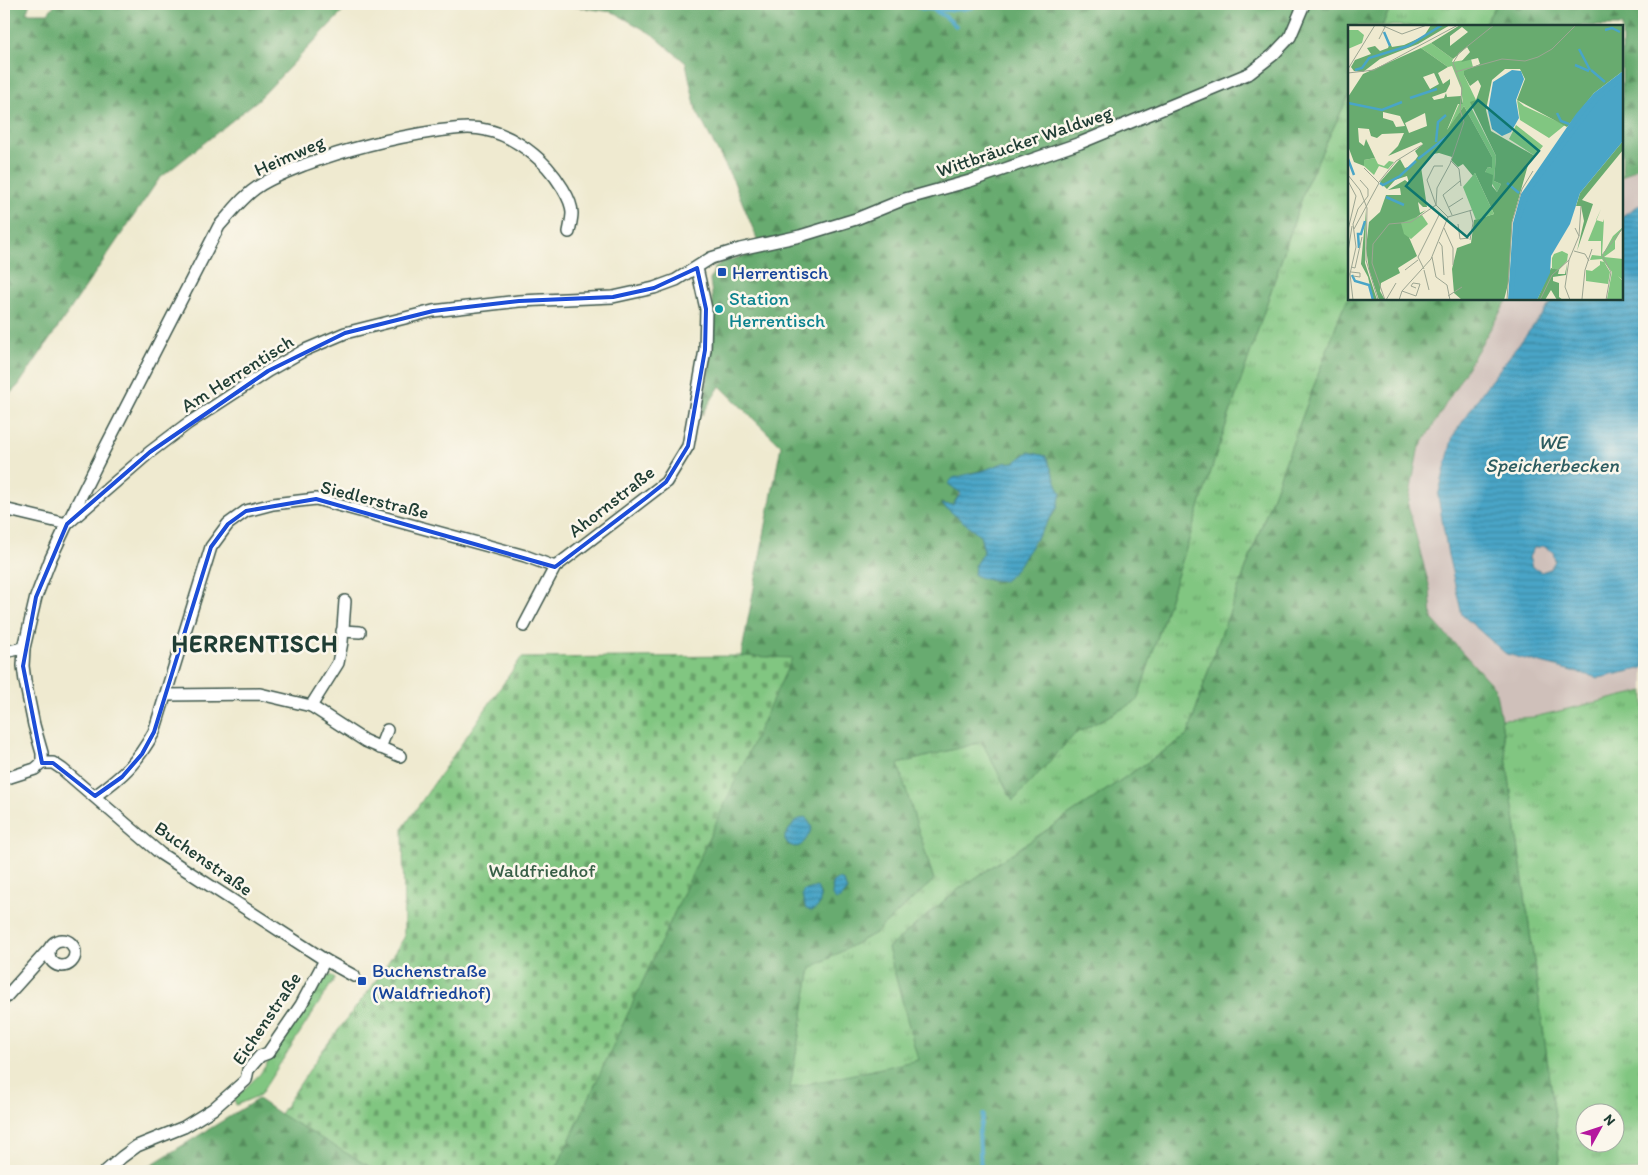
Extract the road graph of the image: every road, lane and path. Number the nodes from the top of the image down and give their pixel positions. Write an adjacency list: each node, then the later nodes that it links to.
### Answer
1 (1304, 4): 3 (street, Wittbräucker Waldweg)
2 (569, 232): 5 (street, Heimweg)
3 (698, 268): 5 (street, Am Herrentisch); 6 (street, Ahornstraße)
4 (4, 509): 5 (street)
5 (67, 524): 11 (street, Am Herrentisch)
6 (555, 567): 8 (street, Ahornstraße); 13 (street, Siedlerstraße)
7 (344, 601): 9 (street)
8 (524, 626)
9 (342, 631): 10 (street); 14 (street)
10 (360, 632)
11 (24, 648): 12 (street); 18 (street, Am Herrentisch)
12 (4, 652)
13 (166, 695): 14 (street); 20 (street, Siedlerstraße)
14 (311, 706): 16 (street)
15 (387, 730): 16 (street)
16 (380, 748): 17 (street)
17 (400, 756)
18 (42, 763): 19 (street); 20 (street, Buchenstraße)
19 (4, 780)
20 (95, 796): 22 (street, Buchenstraße)
21 (50, 948): 24 (street)
22 (325, 960): 23 (street, Buchenstraße); 25 (street, Eichenstraße)
23 (354, 976)
24 (4, 999)
25 (106, 1171)

